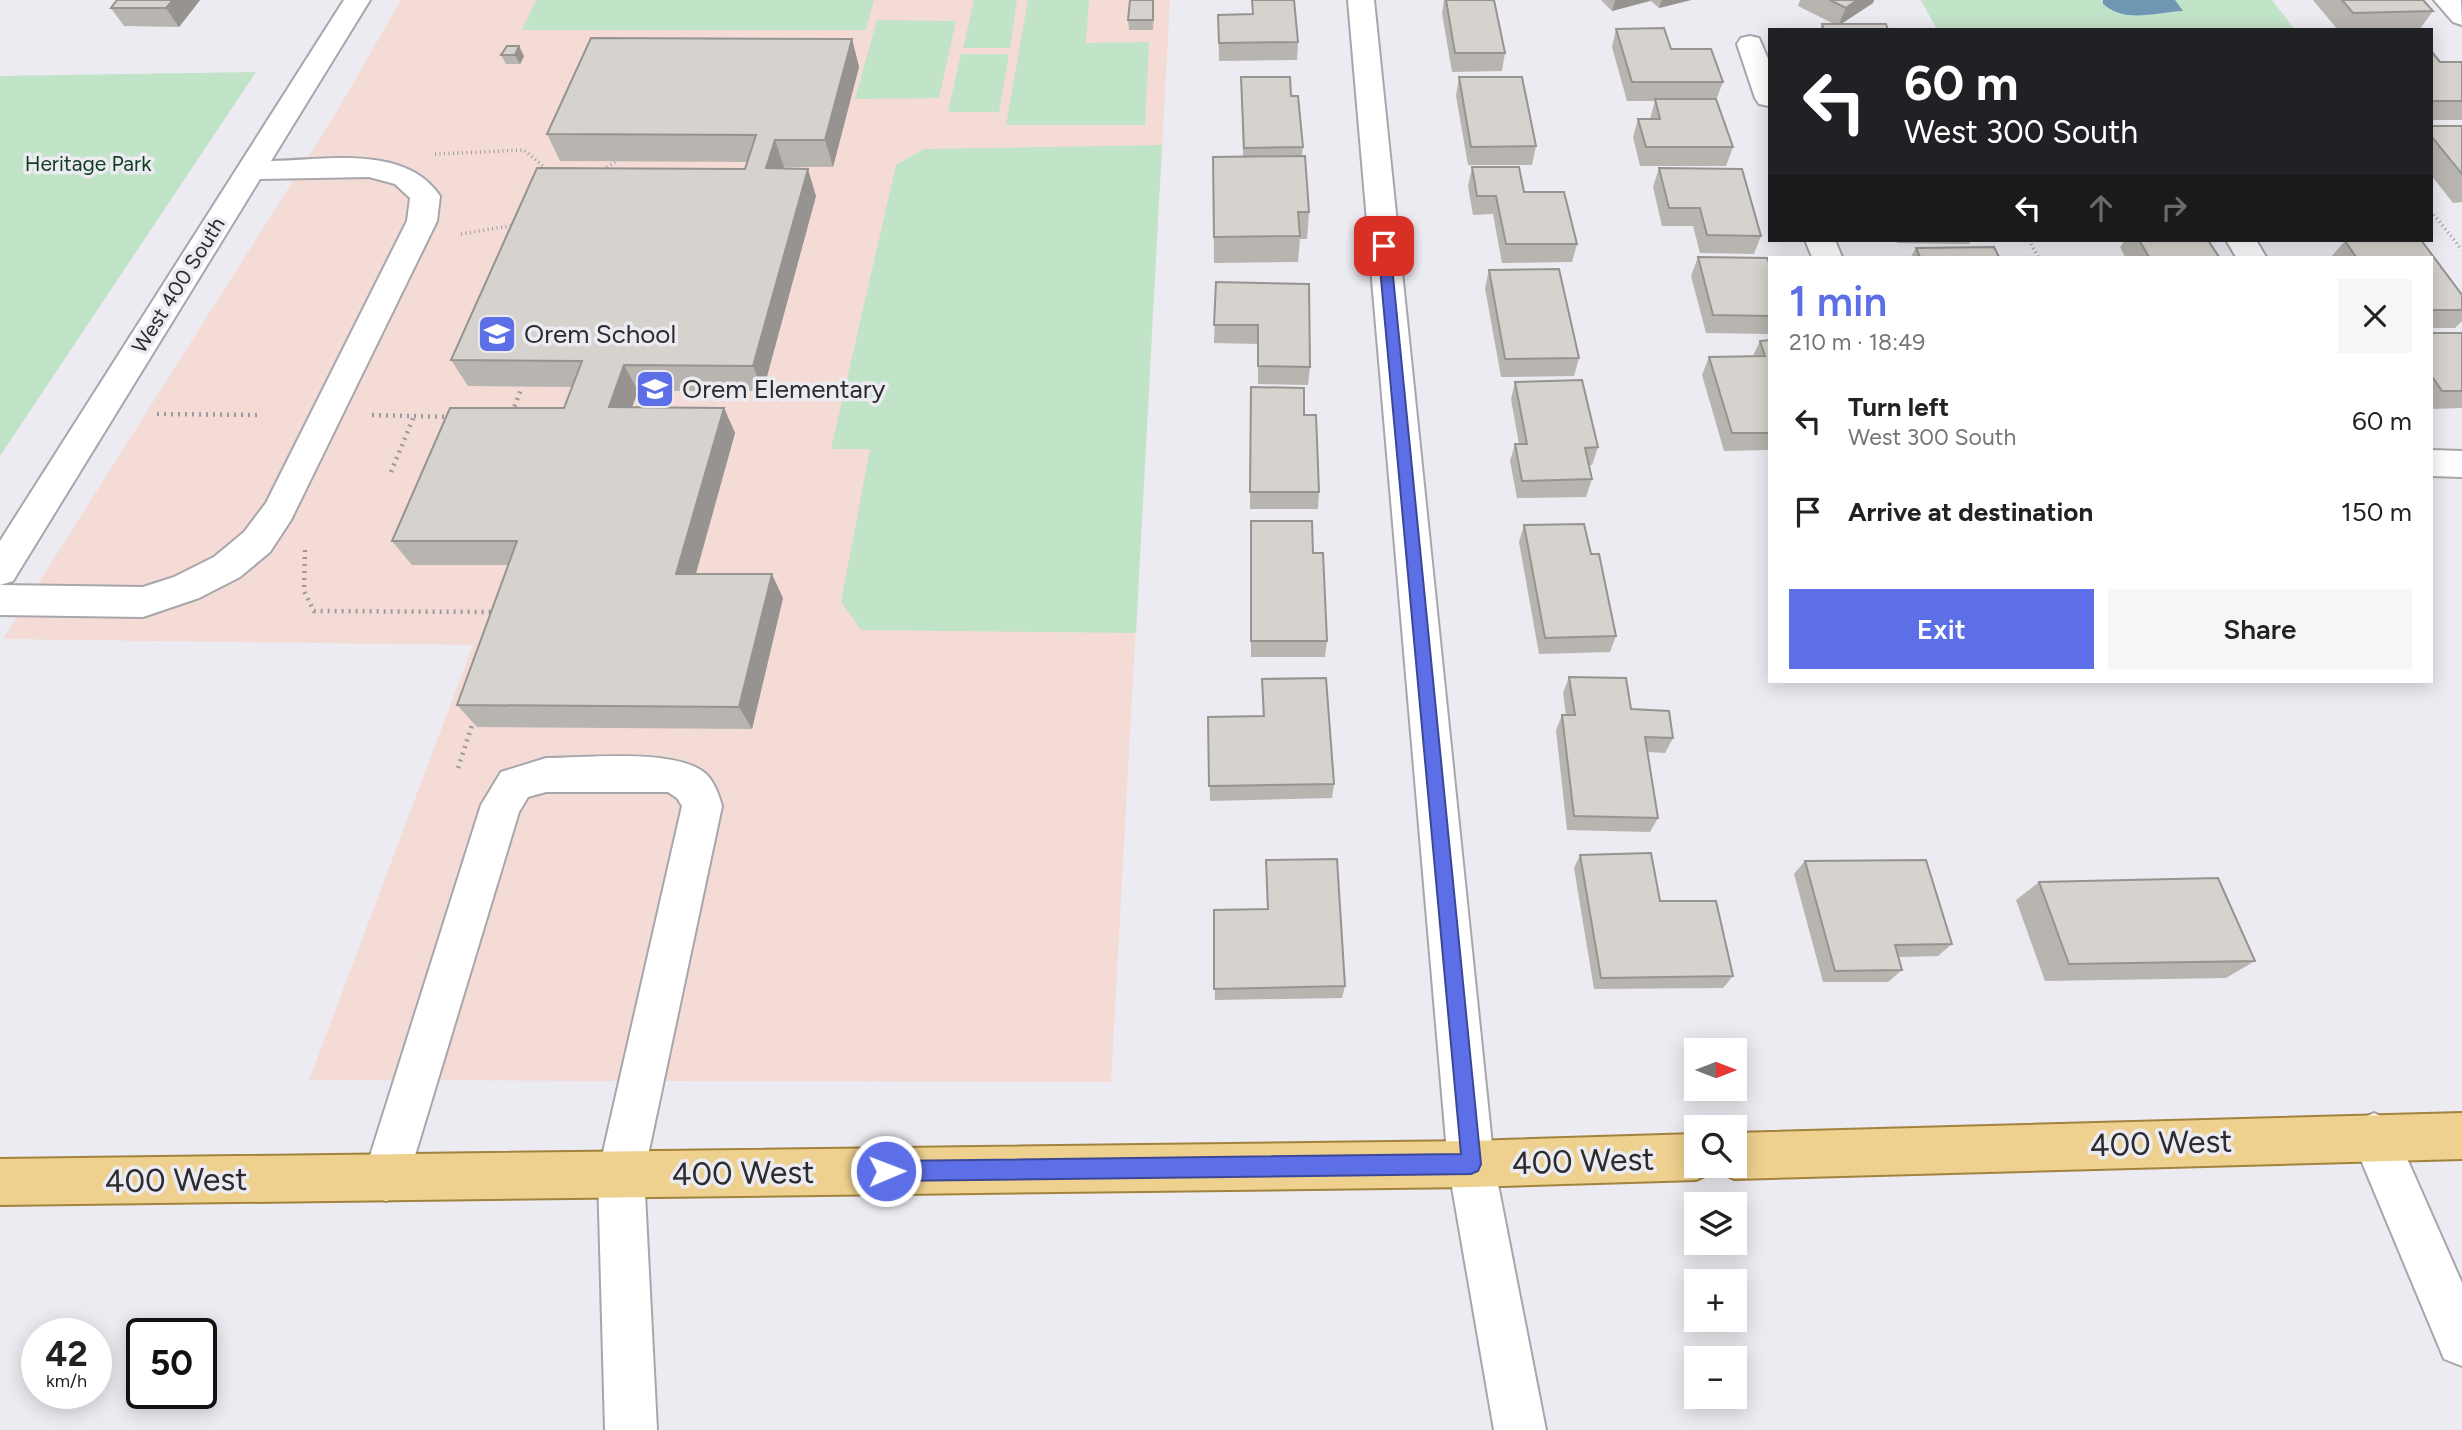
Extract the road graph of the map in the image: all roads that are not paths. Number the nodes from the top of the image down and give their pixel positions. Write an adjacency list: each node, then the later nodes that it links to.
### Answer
1 (357, 0): 7 (street, West 400 South)
2 (1361, 0): 16 (street)
3 (2447, 0): 4 (street)
4 (2462, 17)
5 (1750, 44): 6 (street)
6 (1768, 95)
7 (250, 170): 10 (street, West 400 South); 11 (street)
8 (2433, 463): 9 (street)
9 (2462, 464)
10 (0, 571)
11 (0, 600)
12 (2374, 1136): 13 (main road, 400 West); 14 (main road, 400 West); 20 (street)
13 (2462, 1136)
14 (1747, 1156)
15 (1684, 1157): 16 (main road, 400 West)
16 (1471, 1164): 17 (main road, 400 West); 22 (street)
17 (621, 1174): 18 (main road, 400 West); 18 (street); 21 (street)
18 (386, 1178): 19 (main road, 400 West)
19 (0, 1182)
20 (2462, 1341)
21 (631, 1430)
22 (1520, 1430)

